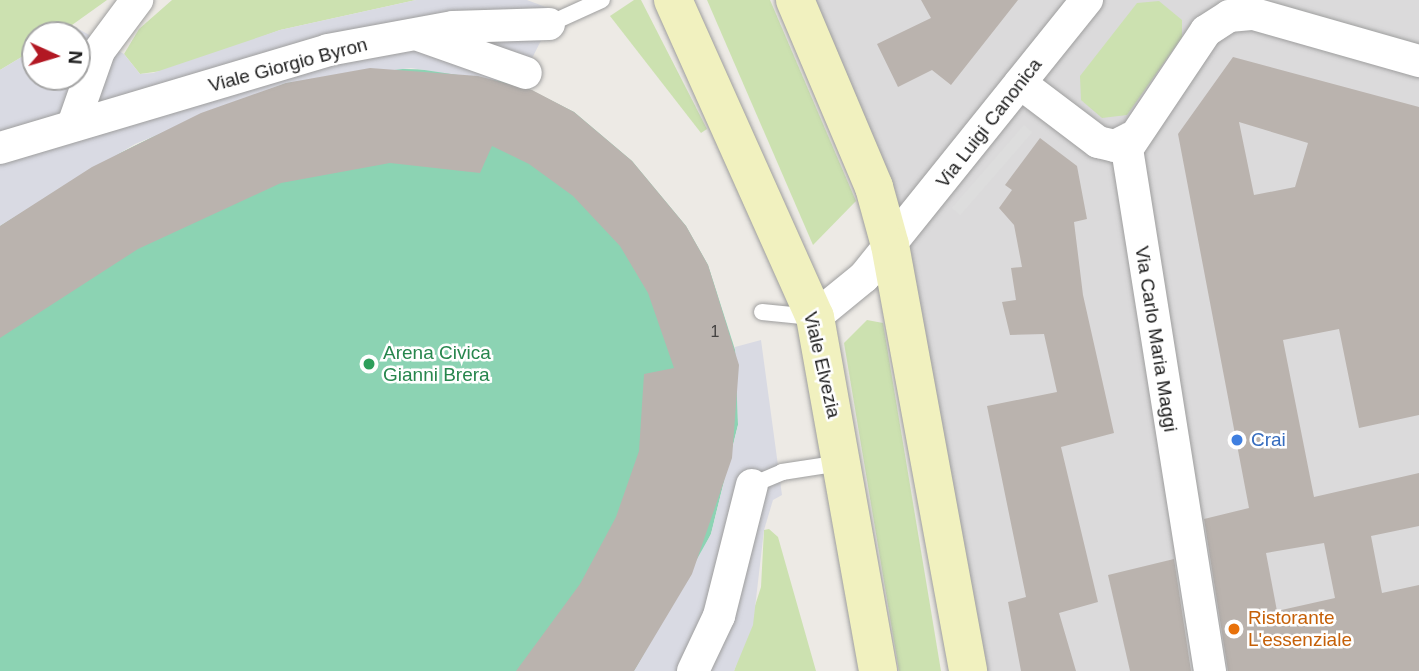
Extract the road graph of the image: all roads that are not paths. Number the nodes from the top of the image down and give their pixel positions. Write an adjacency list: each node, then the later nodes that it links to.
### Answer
1 (137, 0): 12 (street)
2 (602, 0): 7 (lane)
3 (673, 0): 17 (main road, Viale Elvezia)
4 (795, 0): 15 (main road)
5 (1087, 0): 11 (street, Via Luigi Canonica)
6 (1205, 15): 9 (street); 13 (street)
7 (549, 24): 8 (street, Viale Giorgio Byron)
8 (416, 35): 10 (street); 12 (street, Viale Giorgio Byron)
9 (1419, 61)
10 (526, 73)
11 (1020, 83): 13 (street); 15 (street, Via Luigi Canonica)
12 (73, 125): 14 (street, Viale Giorgio Byron)
13 (1131, 138): 23 (street, Via Carlo Maria Maggi)
14 (0, 148)
15 (890, 245): 17 (street, Via Luigi Canonica); 22 (main road)
16 (762, 312): 17 (lane)
17 (815, 317): 18 (main road, Viale Elvezia)
18 (843, 462): 19 (lane); 21 (main road, Viale Elvezia)
19 (752, 485): 20 (street)
20 (693, 671)
21 (878, 671)
22 (968, 671)
23 (1210, 671)

